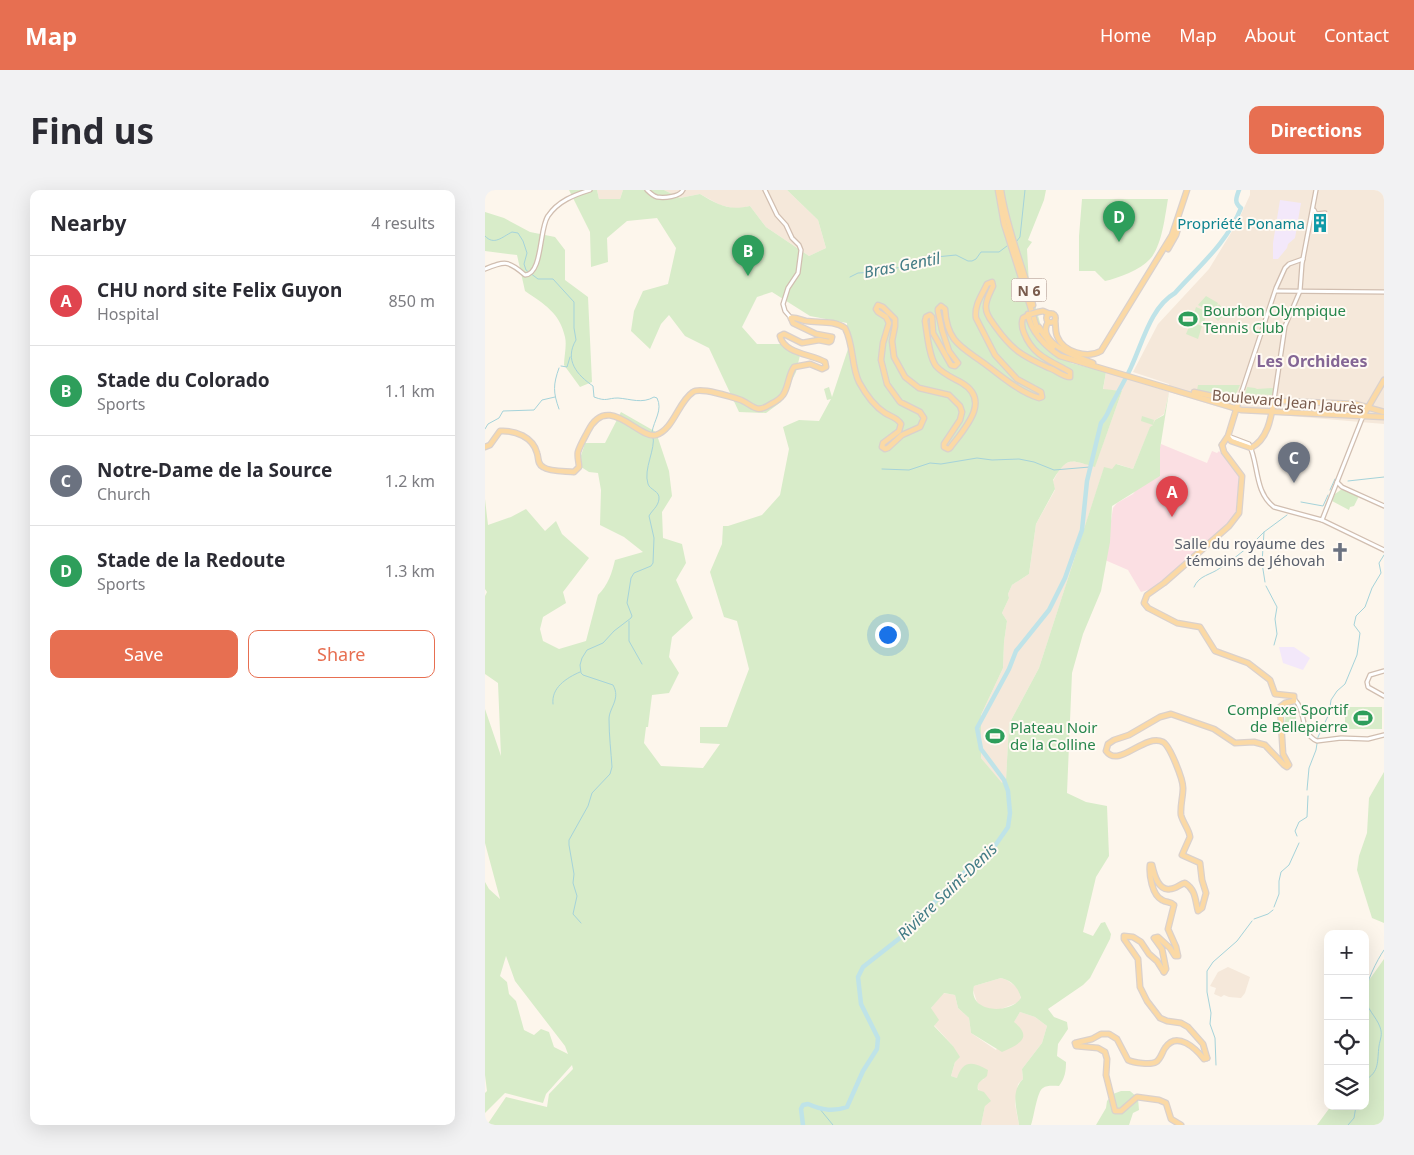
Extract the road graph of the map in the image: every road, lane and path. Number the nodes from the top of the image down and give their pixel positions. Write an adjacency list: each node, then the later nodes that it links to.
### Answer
1 (590, 190): 11 (street)
2 (647, 190): 3 (street)
3 (683, 190)
4 (765, 190): 16 (street)
5 (999, 190): 20 (main road, N 6)
6 (1187, 190): 17 (main road)
7 (1316, 190): 8 (street)
8 (1314, 207): 9 (street); 10 (street)
9 (1325, 213)
10 (1302, 261): 12 (street); 13 (street)
11 (485, 269)
12 (1276, 291): 13 (street); 23 (street)
13 (1300, 291): 14 (street); 24 (street)
14 (1384, 292)
15 (1029, 314): 17 (main road, bridge); 18 (main road); 19 (main road)
16 (791, 318): 19 (main road); 32 (main road)
17 (1050, 319): 20 (main road)
18 (1030, 320): 19 (main road); 20 (main road)
19 (1025, 335)
20 (1091, 364): 22 (main road, N 6)
21 (1384, 380): 25 (main road)
22 (1192, 393): 23 (main road, Boulevard Jean Jaurès / N 6); 26 (main road, Boulevard Jean Jaurès / N 6)
23 (1240, 398): 24 (main road, Boulevard Jean Jaurès / N 6); 26 (main road)
24 (1274, 400): 25 (main road, Boulevard Jean Jaurès / N 6); 28 (main road)
25 (1369, 405): 27 (main road, Boulevard Jean Jaurès / N 6); 29 (main road)
26 (1237, 409): 28 (main road, Boulevard Jean Jaurès / N 6); 31 (main road)
27 (1384, 412)
28 (1272, 413): 29 (main road, Boulevard Jean Jaurès / N 6); 33 (main road)
29 (1365, 416): 30 (main road, Boulevard Jean Jaurès / N 6); 34 (street)
30 (1384, 418)
31 (1229, 438): 33 (main road); 40 (main road)
32 (485, 447)
33 (1251, 448): 36 (street)
34 (1337, 485): 35 (street); 36 (street)
35 (1384, 506)
36 (1322, 520): 37 (street)
37 (1384, 550)
38 (1384, 671): 39 (street)
39 (1384, 696)
40 (1295, 700): 41 (street); 42 (main road)
41 (1384, 735)
42 (1178, 1124)

